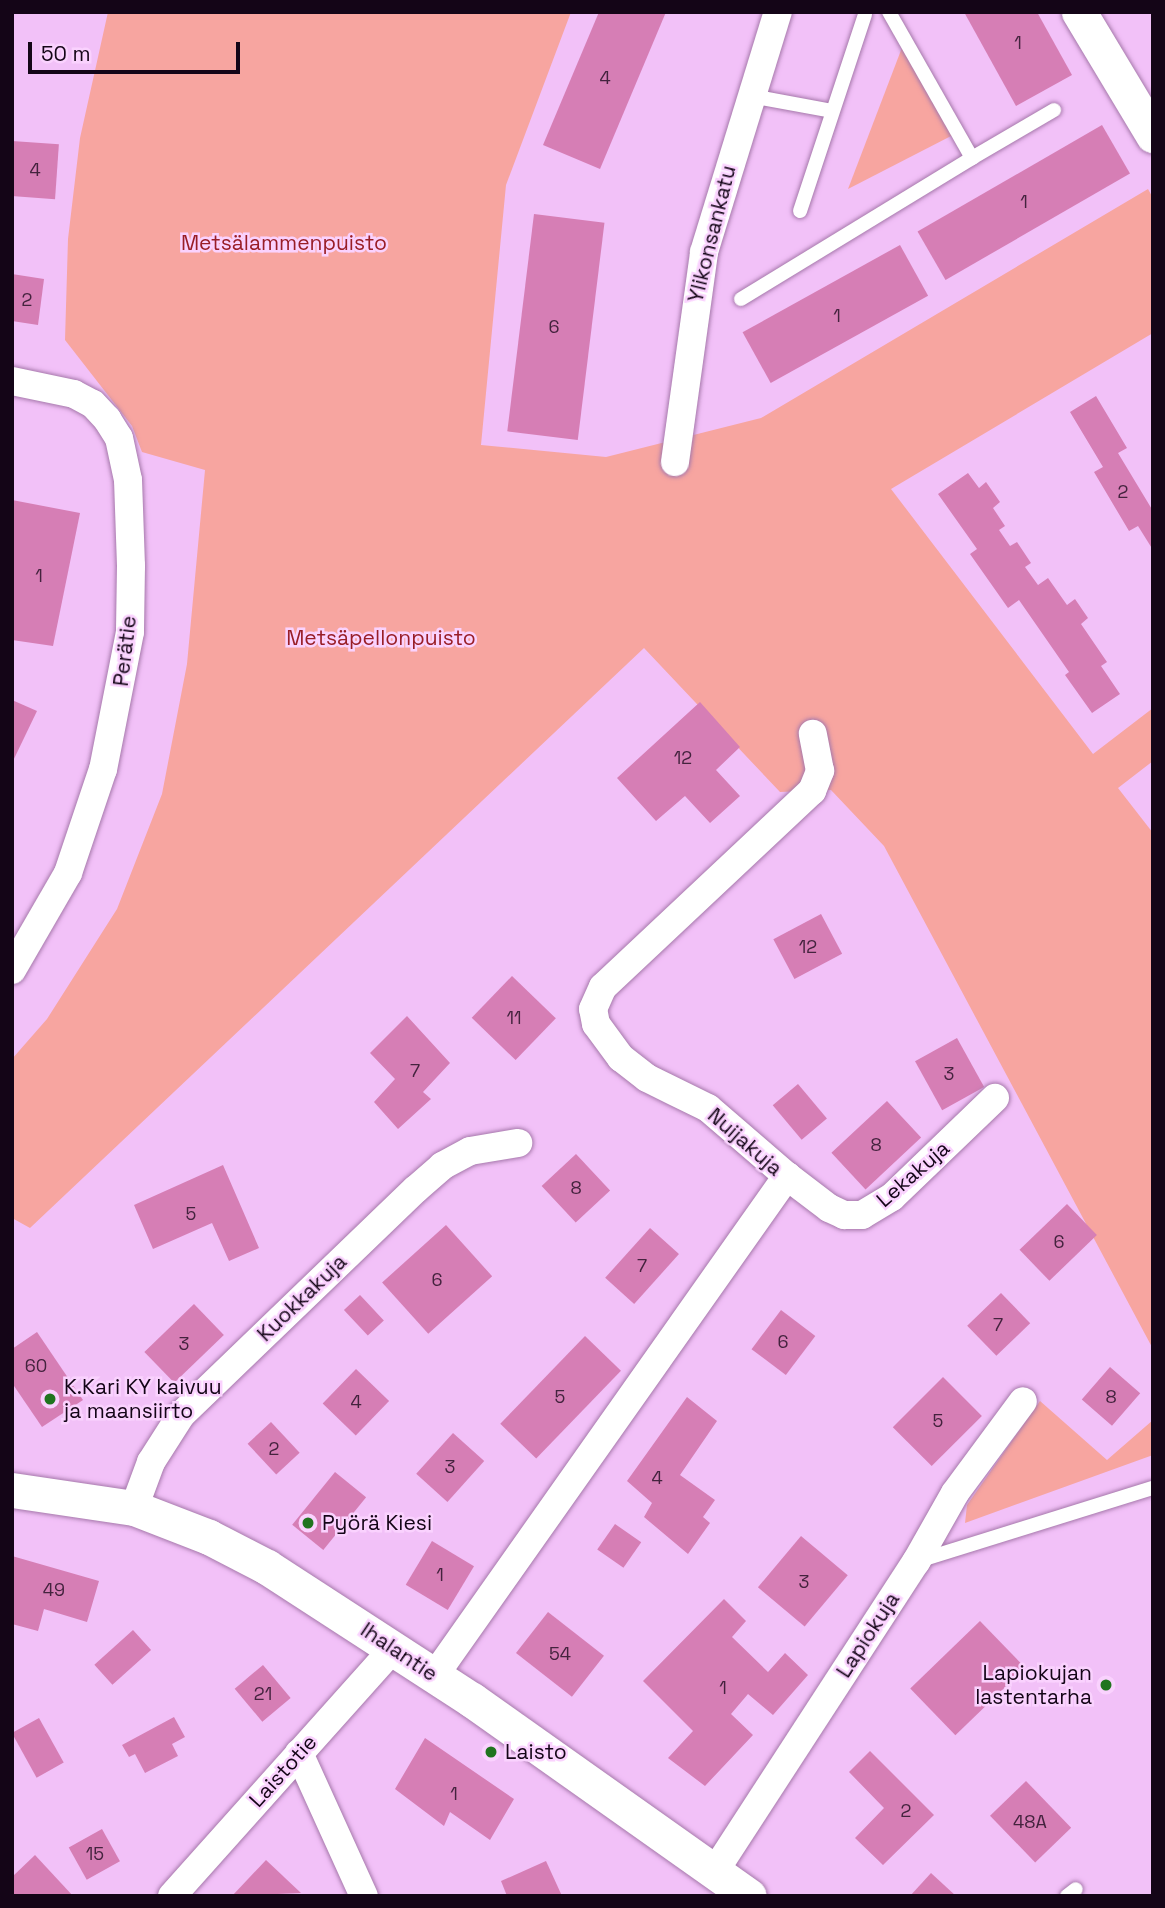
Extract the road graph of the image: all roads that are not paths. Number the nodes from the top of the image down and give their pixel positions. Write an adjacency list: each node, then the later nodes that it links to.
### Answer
1 (778, 12): 5 (street, Ylikonsankatu)
2 (890, 12): 9 (lane)
3 (1079, 12): 8 (street)
4 (865, 13): 7 (lane)
5 (751, 96): 7 (lane); 13 (street, Ylikonsankatu)
6 (1054, 110): 9 (lane)
7 (832, 111): 10 (lane)
8 (1153, 135)
9 (972, 158): 11 (lane)
10 (800, 211)
11 (741, 299)
12 (12, 381): 15 (street, Perätie)
13 (676, 462)
14 (813, 734): 18 (street, Nuijakuja)
15 (12, 970)
16 (995, 1098): 18 (street, Lekakuja)
17 (518, 1143): 22 (street, Kuokkakuja)
18 (787, 1176): 25 (street, Nuijakuja)
19 (1023, 1401): 23 (street, Lapiokuja)
20 (1153, 1488): 23 (lane)
21 (12, 1490): 22 (street, Ihalantie)
22 (134, 1508): 24 (street, Ihalantie)
23 (916, 1562): 27 (street, Lapiokuja)
24 (394, 1648): 25 (street, Ihalantie); 26 (street, Laistotie)
25 (435, 1675): 27 (street, Ihalantie)
26 (299, 1753): 28 (street, Laistotie); 29 (street)
27 (715, 1871): 30 (street, Ihalantie)
28 (172, 1896)
29 (364, 1896)
30 (749, 1896)

